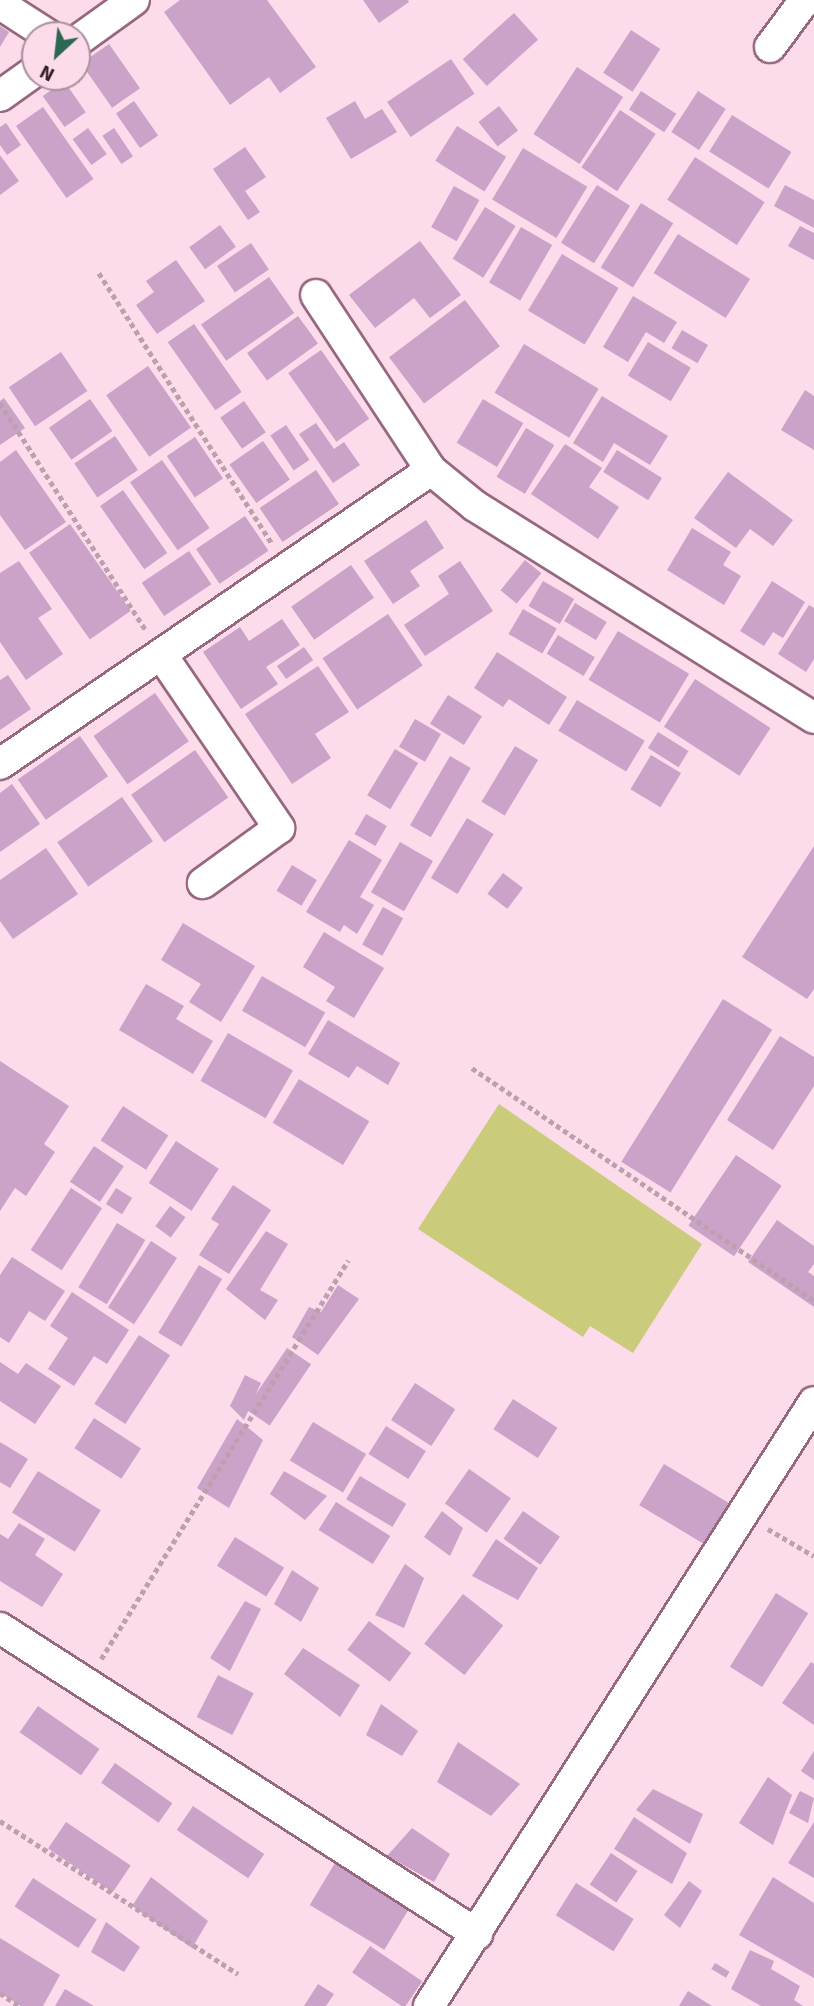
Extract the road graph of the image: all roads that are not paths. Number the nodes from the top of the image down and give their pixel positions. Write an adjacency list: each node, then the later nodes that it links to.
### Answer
1 (134, 0): 5 (street)
2 (805, 0): 6 (street)
3 (0, 4): 4 (street)
4 (26, 21)
5 (91, 31)
6 (770, 47)
7 (21, 81): 8 (street)
8 (0, 96)
9 (316, 295): 10 (street)
10 (431, 470): 11 (street); 12 (street)
11 (163, 657): 13 (street); 14 (street)
12 (814, 718)
13 (0, 764)
14 (203, 883)
15 (814, 1402): 17 (street)
16 (0, 1628): 17 (street)
17 (477, 1934): 18 (street)
18 (429, 2006)

